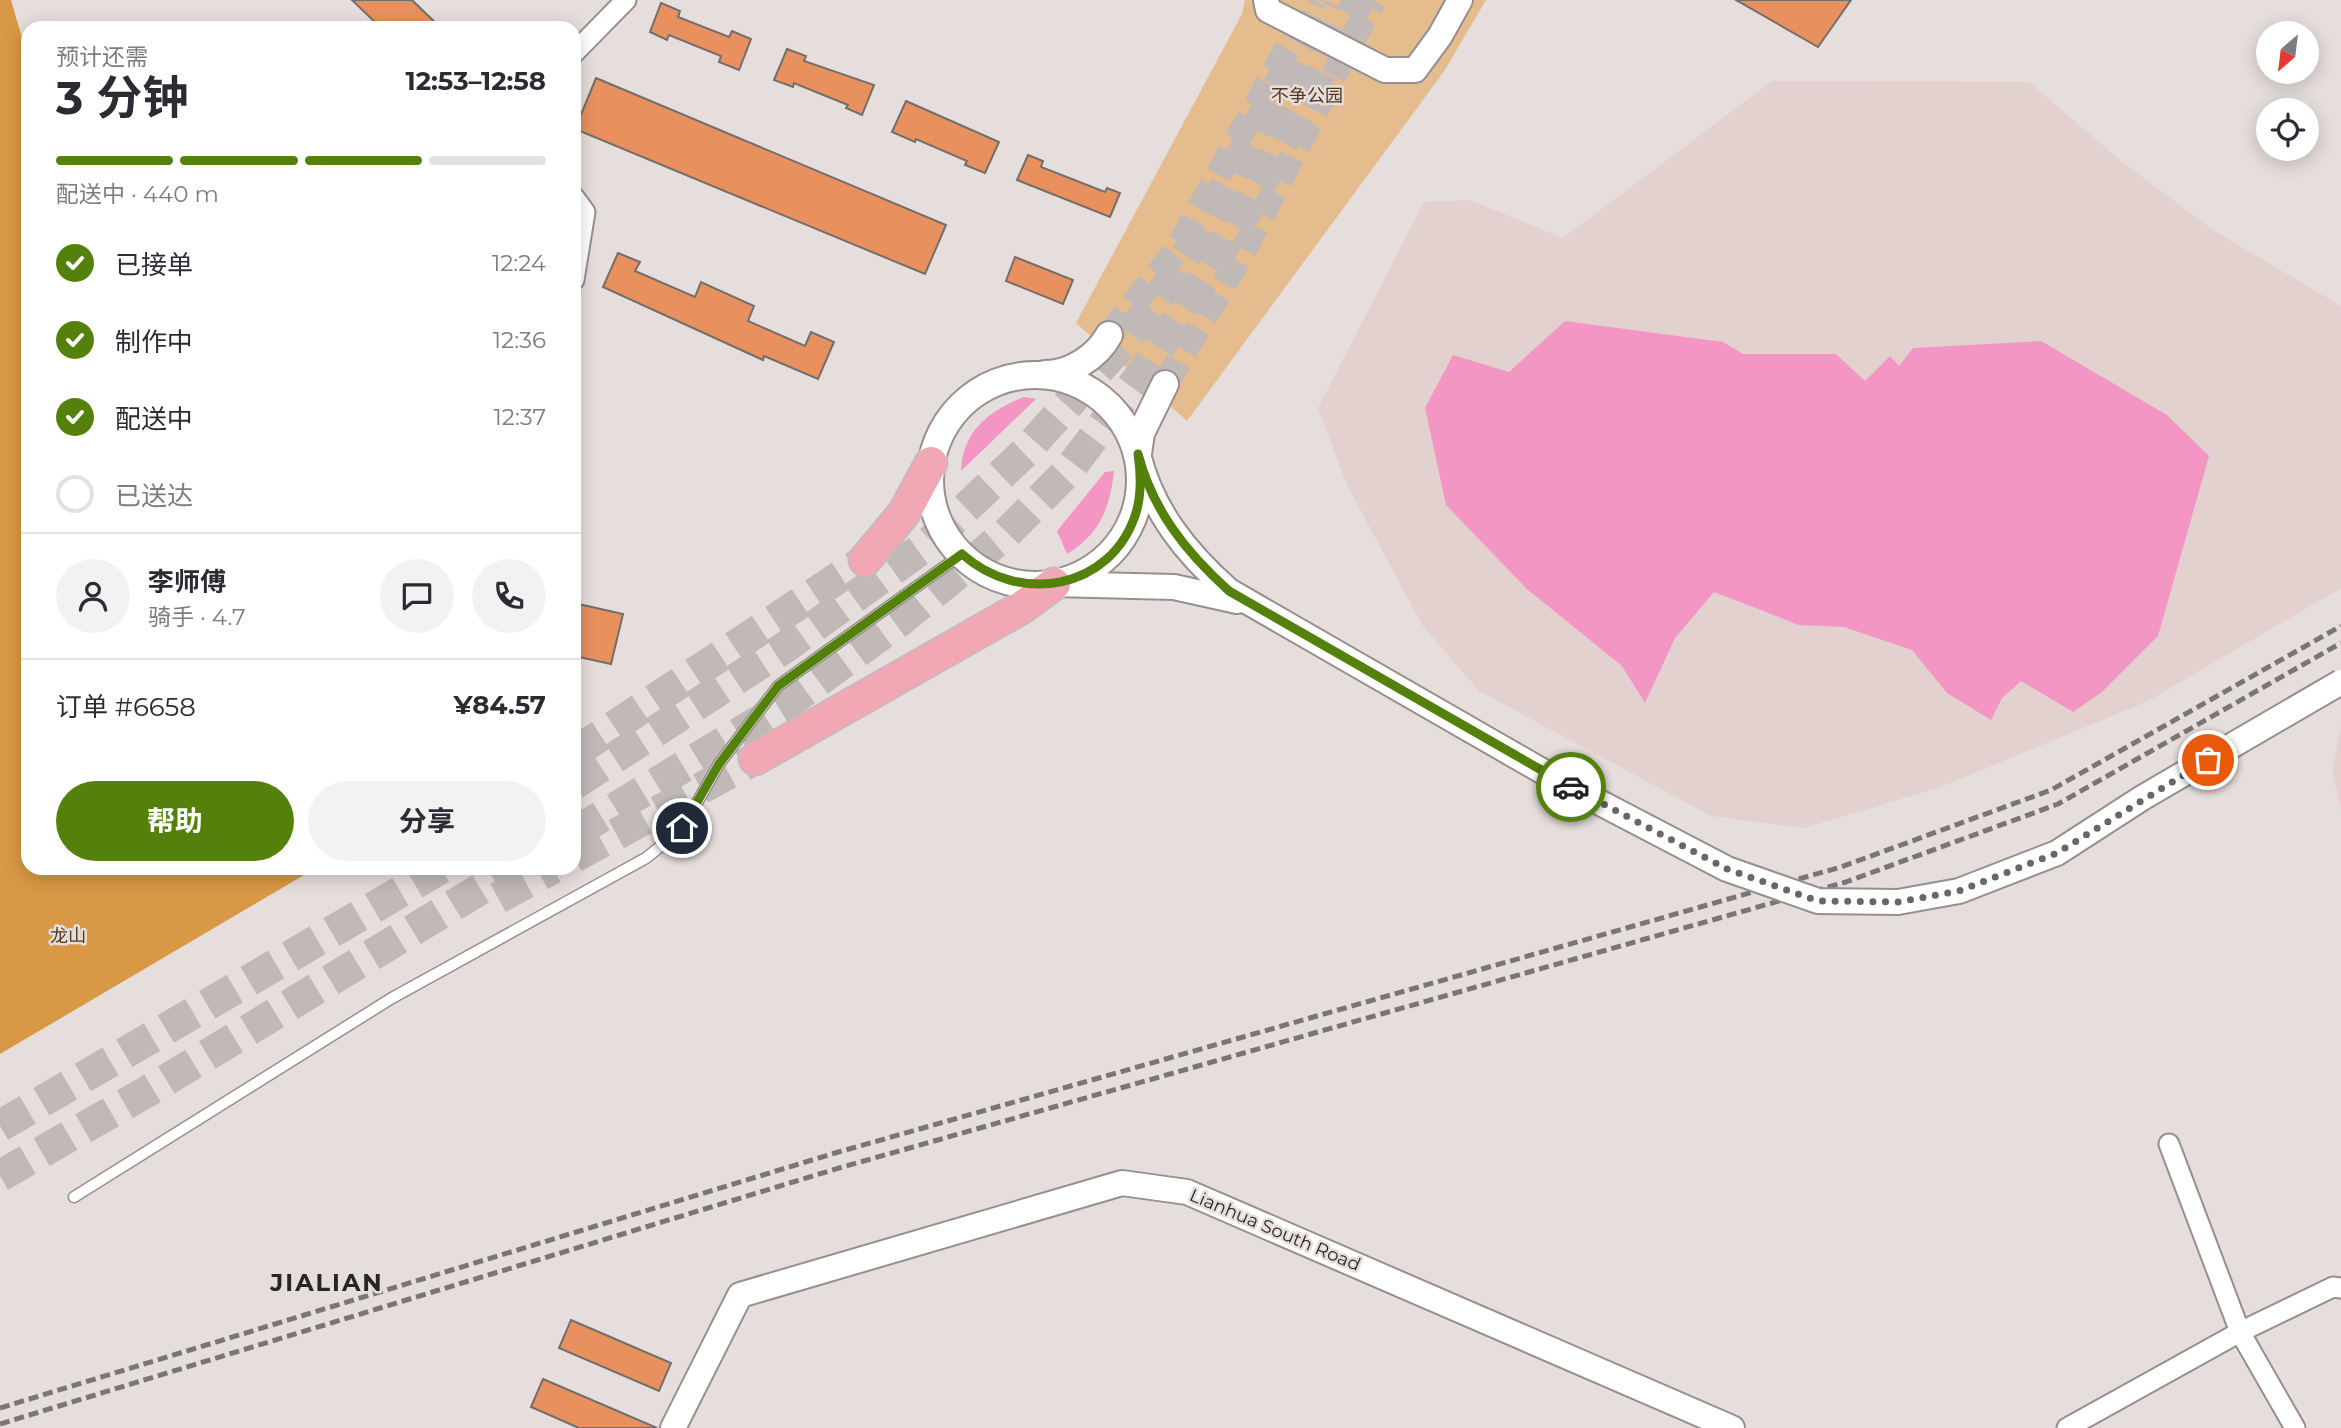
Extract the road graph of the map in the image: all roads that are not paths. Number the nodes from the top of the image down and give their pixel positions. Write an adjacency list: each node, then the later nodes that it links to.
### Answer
1 (626, 0): 4 (street)
2 (1460, 0): 3 (street)
3 (1261, 4)
4 (581, 46)
5 (581, 206): 6 (street)
6 (581, 240)
7 (1109, 335): 8 (main road)
8 (1044, 374): 10 (main road); 11 (main road)
9 (1165, 384): 10 (main road)
10 (1138, 454): 14 (main road); 15 (street)
11 (931, 463): 12 (main road); 13 (highway)
12 (962, 554): 14 (main road); 19 (lane)
13 (864, 560)
14 (1054, 584): 15 (street); 17 (highway)
15 (1249, 604): 16 (street, bridge)
16 (2341, 682)
17 (755, 759)
18 (2169, 1144): 21 (street)
19 (74, 1197)
20 (2341, 1288): 21 (street)
21 (2240, 1332): 24 (street); 25 (street)
22 (673, 1428): 23 (street, Lianhua South Road)
23 (1732, 1428)
24 (2067, 1428)
25 (2295, 1428)

